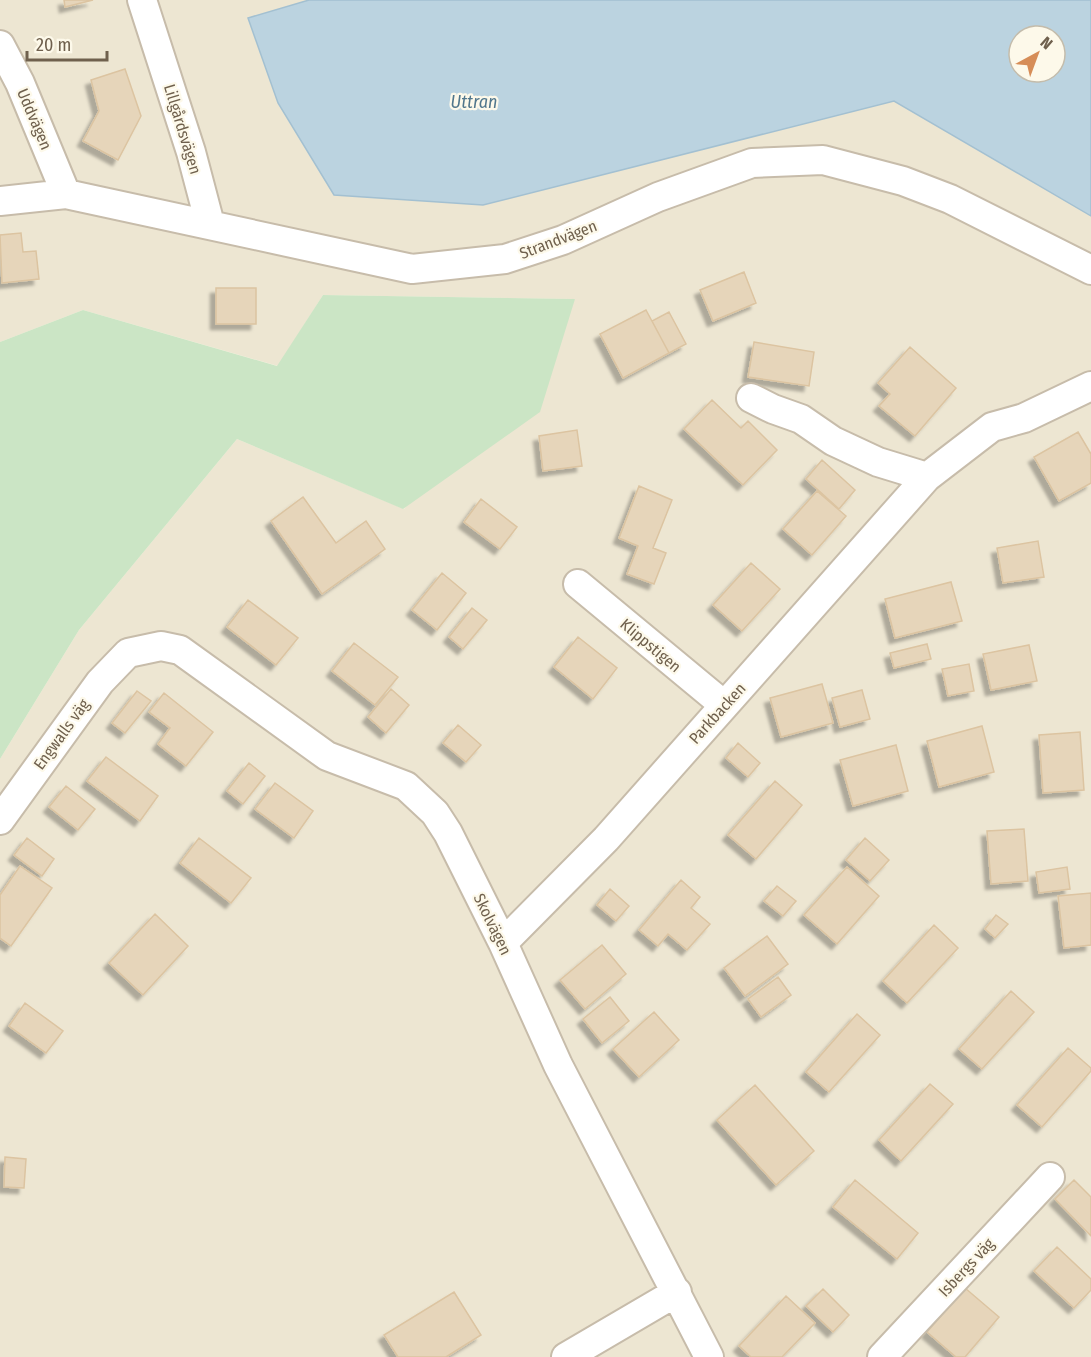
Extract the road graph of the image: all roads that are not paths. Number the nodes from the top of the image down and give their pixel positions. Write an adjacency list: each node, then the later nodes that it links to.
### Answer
1 (142, 0): 5 (street, Lillgårdsvägen)
2 (0, 45): 3 (street, Uddvägen)
3 (66, 195): 4 (street, Strandvägen); 5 (street, Strandvägen)
4 (0, 201)
5 (210, 224): 6 (street, Strandvägen)
6 (1091, 270)
7 (1091, 386): 9 (street, Parkbacken)
8 (752, 398): 9 (street)
9 (927, 477): 12 (street, Parkbacken)
10 (578, 584): 12 (street, Klippstigen)
11 (128, 653): 13 (street, Engwalls väg); 14 (street, Skolvägen)
12 (724, 705): 14 (street, Parkbacken)
13 (0, 820)
14 (503, 943): 16 (street, Skolvägen)
15 (1050, 1177): 19 (street, Isbergs väg)
16 (676, 1292): 17 (street); 18 (street, Skolvägen)
17 (566, 1357)
18 (709, 1357)
19 (882, 1357)

